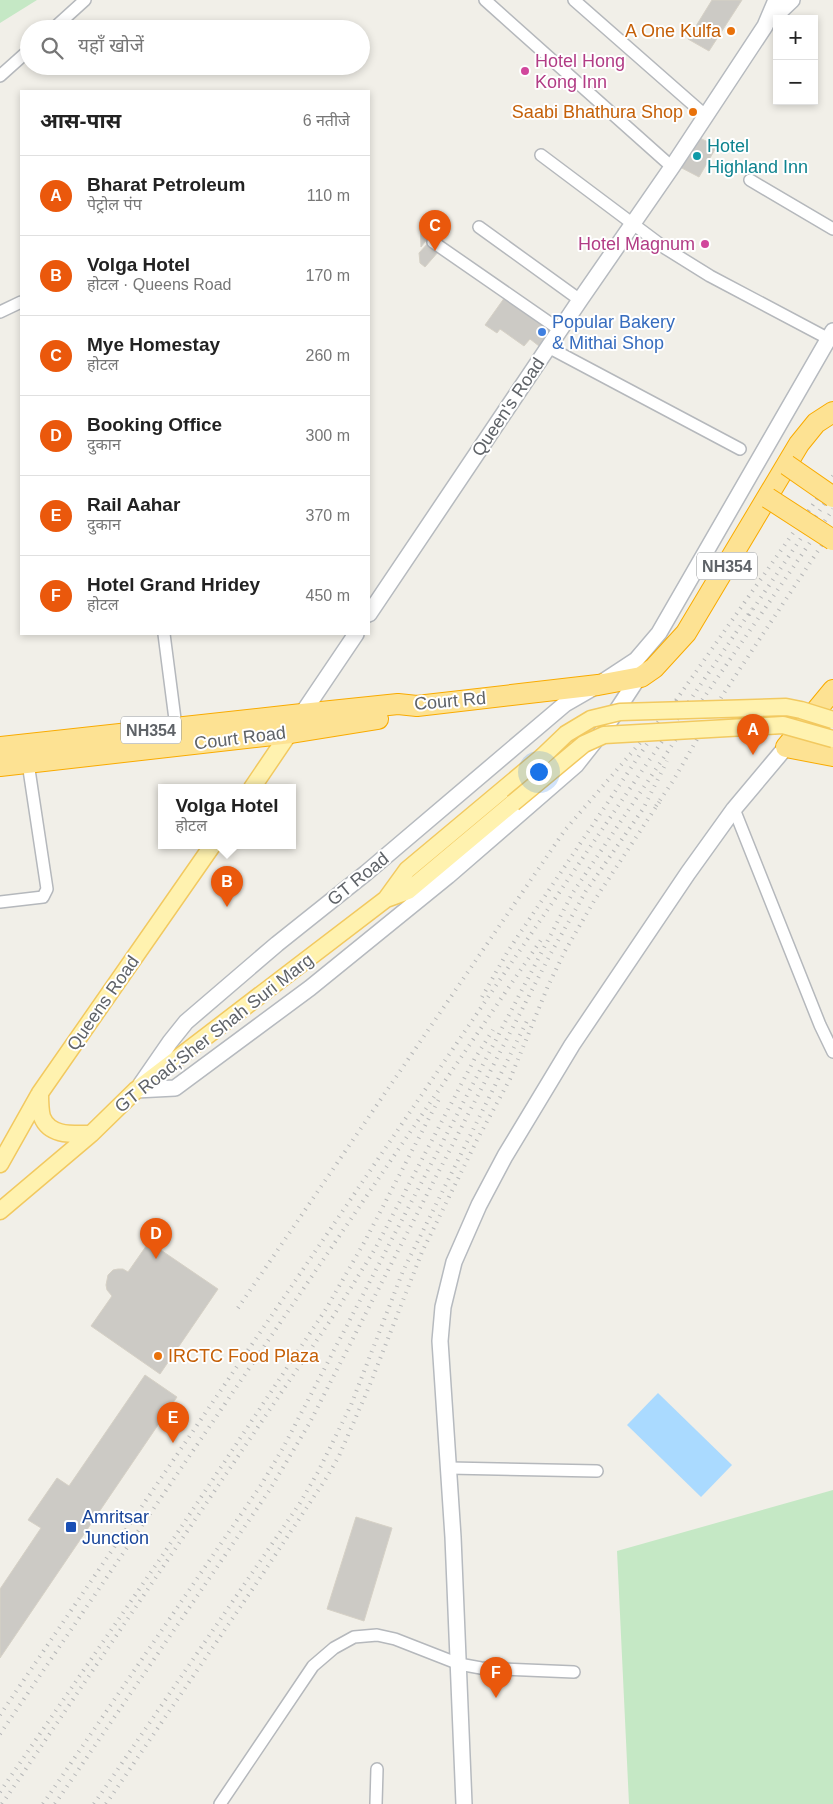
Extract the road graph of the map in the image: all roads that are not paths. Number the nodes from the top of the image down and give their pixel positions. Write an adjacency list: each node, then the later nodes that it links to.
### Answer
1 (85, 0): 6 (street)
2 (485, 0): 12 (street)
3 (574, 0): 10 (street)
4 (776, 0): 7 (main road, Queen's Road)
5 (792, 0): 7 (main road, Queen's Road)
6 (63, 20)
7 (765, 26): 10 (main road, Queen's Road)
8 (20, 58): 9 (street)
9 (0, 76)
10 (706, 116): 12 (main road, Queen's Road)
11 (541, 155): 14 (street)
12 (672, 167): 14 (main road, Queen's Road)
13 (750, 180): 16 (street)
14 (632, 225): 18 (main road, Queen's Road); 22 (street)
15 (479, 227): 18 (street)
16 (833, 229)
17 (433, 242): 21 (street)
18 (580, 300): 21 (main road, Queen's Road)
19 (20, 302): 20 (street)
20 (0, 312)
21 (560, 330): 23 (main road, Queen's Road)
22 (831, 335): 35 (main road, GT Road)
23 (548, 347): 26 (street); 31 (main road, Queen's Road)
24 (833, 412): 25 (highway, NH354)
25 (824, 424): 27 (highway, NH354)
26 (740, 449)
27 (787, 465): 28 (highway, bridge); 29 (highway, NH354)
28 (833, 497)
29 (768, 498): 30 (highway, bridge); 34 (highway, NH354)
30 (833, 540)
31 (370, 613)
32 (164, 635): 40 (street)
33 (355, 635): 38 (main road)
34 (640, 677): 35 (highway, NH354); 54 (main road)
35 (598, 686): 37 (highway, Court Rd / NH354); 54 (main road, GT Road)
36 (833, 690): 44 (highway)
37 (417, 706): 38 (highway, Court Rd / NH354); 41 (highway, Court Road / NH354)
38 (302, 714): 40 (highway, Court Road / NH354); 41 (main road)
39 (833, 720): 51 (main road, bridge)
40 (176, 728): 43 (highway, Court Road / NH354)
41 (290, 733): 46 (highway, Court Road / NH354); 48 (main road)
42 (833, 739): 51 (main road, bridge)
43 (0, 747)
44 (786, 747): 45 (highway); 49 (main road)
45 (833, 756)
46 (28, 763): 47 (highway, Court Road / NH354); 52 (street)
47 (0, 766)
48 (255, 784)
49 (734, 809): 53 (street); 59 (main road)
50 (210, 849): 55 (main road, Queens Road)
51 (386, 899): 54 (main road, GT Road;Sher Shah Suri Marg)
52 (0, 902)
53 (833, 1052)
54 (136, 1090): 56 (main road, GT Road;Sher Shah Suri Marg)
55 (40, 1093): 56 (main road); 57 (main road, Queens Road)
56 (91, 1134): 58 (main road, GT Road;Sher Shah Suri Marg)
57 (0, 1164)
58 (2, 1206)
59 (449, 1468): 60 (street); 61 (main road)
60 (597, 1471)
61 (460, 1664): 62 (street); 64 (street); 66 (main road)
62 (574, 1672)
63 (377, 1769): 65 (street)
64 (220, 1804)
65 (376, 1804)
66 (464, 1804)

